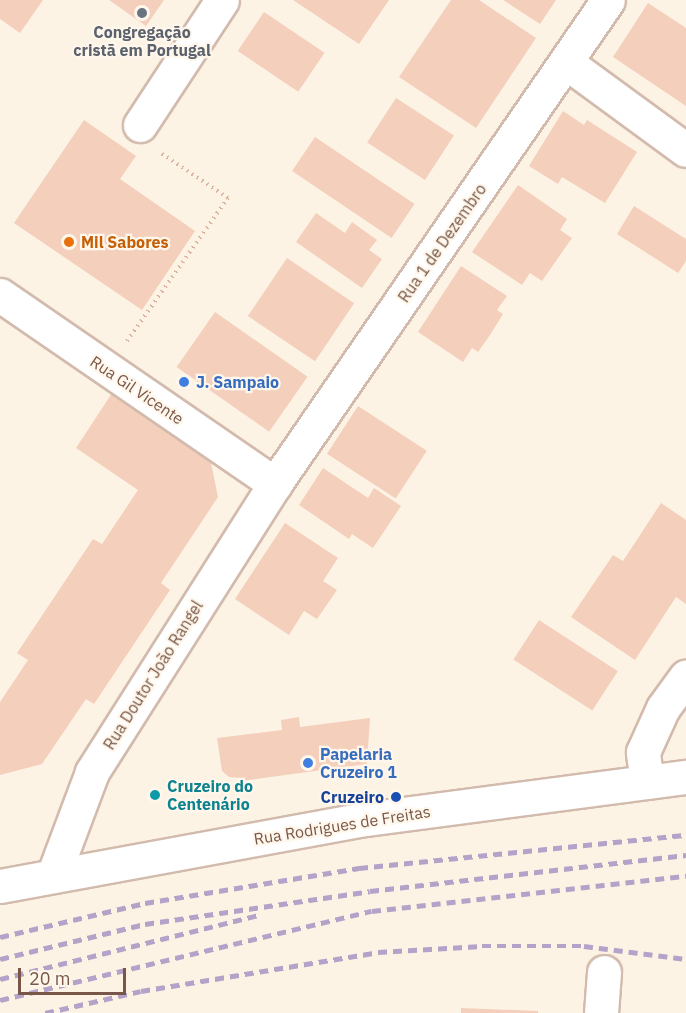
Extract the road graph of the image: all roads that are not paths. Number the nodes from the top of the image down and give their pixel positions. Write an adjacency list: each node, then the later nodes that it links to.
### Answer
1 (222, 0): 4 (street)
2 (608, 0): 3 (street, Rua 1 de Dezembro)
3 (567, 63): 5 (street); 7 (street, Rua 1 de Dezembro)
4 (140, 125)
5 (686, 150)
6 (0, 295): 7 (street, Rua Gil Vicente)
7 (275, 484): 11 (street, Rua Doutor João Rangel)
8 (686, 676): 10 (street)
9 (686, 777): 10 (street, Rua Rodrigues de Freitas)
10 (647, 782): 11 (street, Rua Rodrigues de Freitas)
11 (53, 876): 12 (street, Rua Rodrigues de Freitas)
12 (0, 886)
13 (604, 972): 14 (street)
14 (601, 1013)

